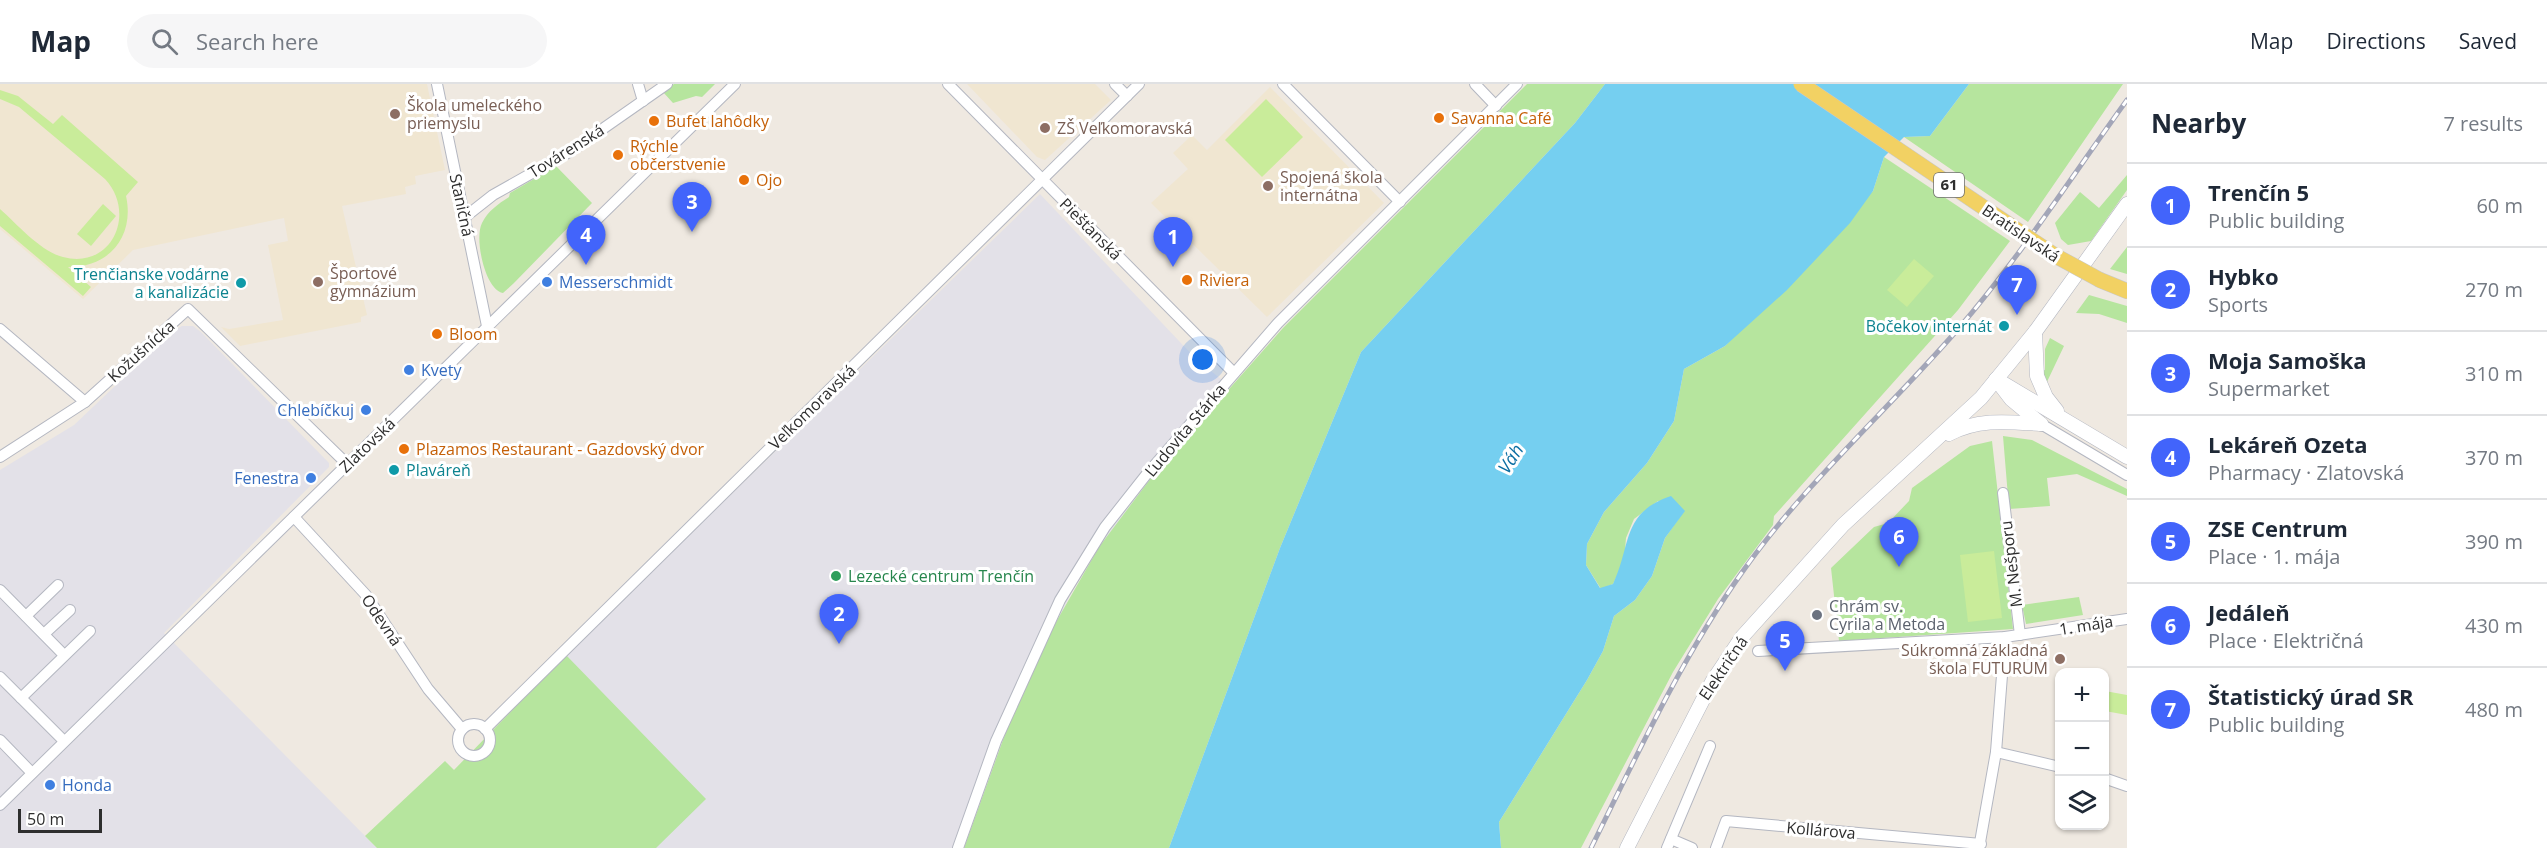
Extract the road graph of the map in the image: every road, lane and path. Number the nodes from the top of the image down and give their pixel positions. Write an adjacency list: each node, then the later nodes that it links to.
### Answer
1 (437, 84): 18 (street, Staničná)
2 (638, 84): 13 (street)
3 (667, 84): 13 (street, Továrenská)
4 (735, 84): 20 (street, Zlatovská)
5 (948, 84): 15 (street, Piešťanská)
6 (1115, 84): 12 (street)
7 (1139, 84): 12 (street, Veľkomoravská)
8 (1283, 84): 16 (street)
9 (1475, 84): 14 (street)
10 (1518, 84): 14 (street, Ľudovíta Stárka)
11 (1801, 84): 19 (main road, Bratislavská / 61, bridge)
12 (1127, 96): 15 (street, Veľkomoravská)
13 (643, 101): 18 (street, Továrenská)
14 (1496, 106): 16 (street, Ľudovíta Stárka)
15 (1042, 179): 23 (street, Piešťanská); 49 (street, Veľkomoravská)
16 (1400, 202): 23 (street, Ľudovíta Stárka)
17 (2127, 204): 22 (main road, Električná)
18 (465, 217): 20 (street, Staničná)
19 (2127, 291)
20 (487, 327): 31 (street, Zlatovská)
21 (0, 329): 25 (street)
22 (2035, 332): 24 (main road, Električná); 26 (main road)
23 (1233, 373): 61 (street, Ľudovíta Stárka)
24 (1996, 379): 26 (main road); 27 (main road); 28 (main road, Električná)
25 (85, 402): 29 (street, Kožušnícka); 31 (street, Kožušnícka)
26 (2062, 419): 30 (main road)
27 (2042, 424): 28 (main road); 32 (street)
28 (1936, 440): 62 (main road, Električná)
29 (0, 457)
30 (2125, 457)
31 (347, 464): 34 (street, Zlatovská)
32 (2127, 475)
33 (2003, 493): 42 (street, M. Nešporu)
34 (294, 517): 48 (street, Odevná); 51 (street, Zlatovská)
35 (58, 585): 38 (street)
36 (1, 592): 38 (street)
37 (70, 610): 41 (street)
38 (26, 616): 41 (street)
39 (2127, 619): 42 (street, 1. mája)
40 (90, 631): 45 (street)
41 (44, 634): 45 (street)
42 (2020, 635): 43 (street, 1. mája)
43 (2005, 637): 44 (street, 1. mája); 53 (street)
44 (1758, 651)
45 (64, 656): 47 (street)
46 (0, 676): 47 (street)
47 (21, 698): 51 (street)
48 (462, 729): 49 (street); 49 (street)
49 (485, 729)
50 (0, 740): 55 (street)
51 (64, 741): 55 (street, Zlatovská)
52 (1710, 746): 59 (street)
53 (1996, 752): 54 (street); 60 (street)
54 (2055, 766)
55 (32, 773): 58 (street, Zlatovská)
56 (2109, 780): 57 (street)
57 (2127, 786)
58 (0, 805)
59 (1669, 843): 63 (street)
60 (1980, 846): 64 (street, Kollárova)
61 (958, 848)
62 (1627, 848)
63 (1692, 848)
64 (1716, 848)

